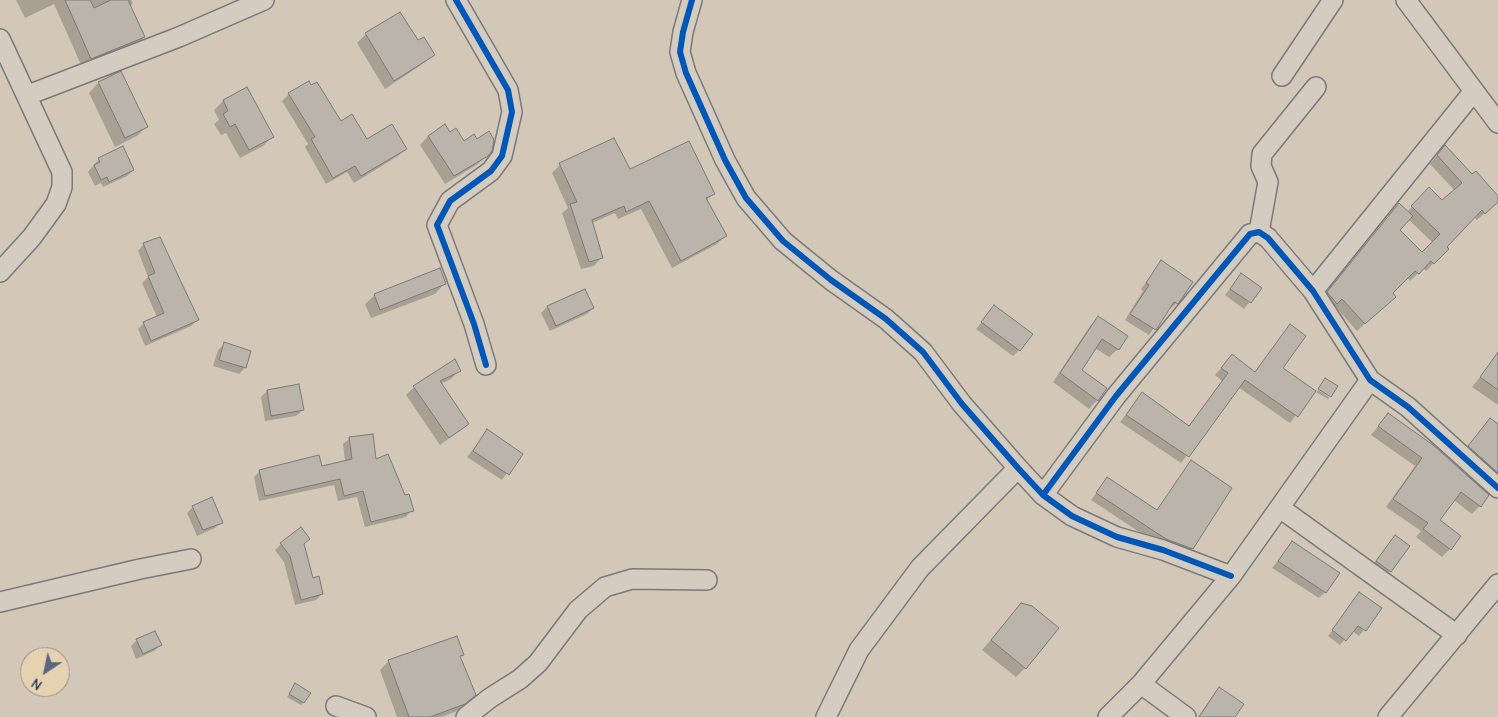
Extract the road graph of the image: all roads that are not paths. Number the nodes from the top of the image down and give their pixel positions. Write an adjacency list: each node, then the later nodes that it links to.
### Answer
1 (264, 0): 10 (street)
2 (456, 0): 15 (street)
3 (692, 0): 17 (street)
4 (1333, 0): 7 (street)
5 (1406, 0): 9 (street)
6 (0, 40): 10 (street)
7 (1282, 76)
8 (1316, 87): 12 (street)
9 (1474, 91): 11 (street); 14 (street)
10 (28, 95): 13 (street)
11 (1498, 123)
12 (1259, 232): 14 (street); 19 (street)
13 (0, 272)
14 (1314, 290): 16 (street)
15 (486, 365)
16 (1370, 380): 18 (street); 20 (street)
17 (1018, 468): 19 (street); 31 (street)
18 (1498, 488)
19 (1044, 495): 22 (street)
20 (1280, 508): 22 (street); 26 (street)
21 (191, 559): 25 (street)
22 (1232, 576): 27 (street)
23 (707, 580): 30 (street)
24 (1498, 584): 26 (street)
25 (0, 602)
26 (1457, 635): 34 (street)
27 (1141, 684): 32 (street); 33 (street)
28 (336, 706): 29 (street)
29 (366, 717)
30 (466, 717)
31 (826, 717)
32 (1108, 717)
33 (1186, 717)
34 (1388, 717)

